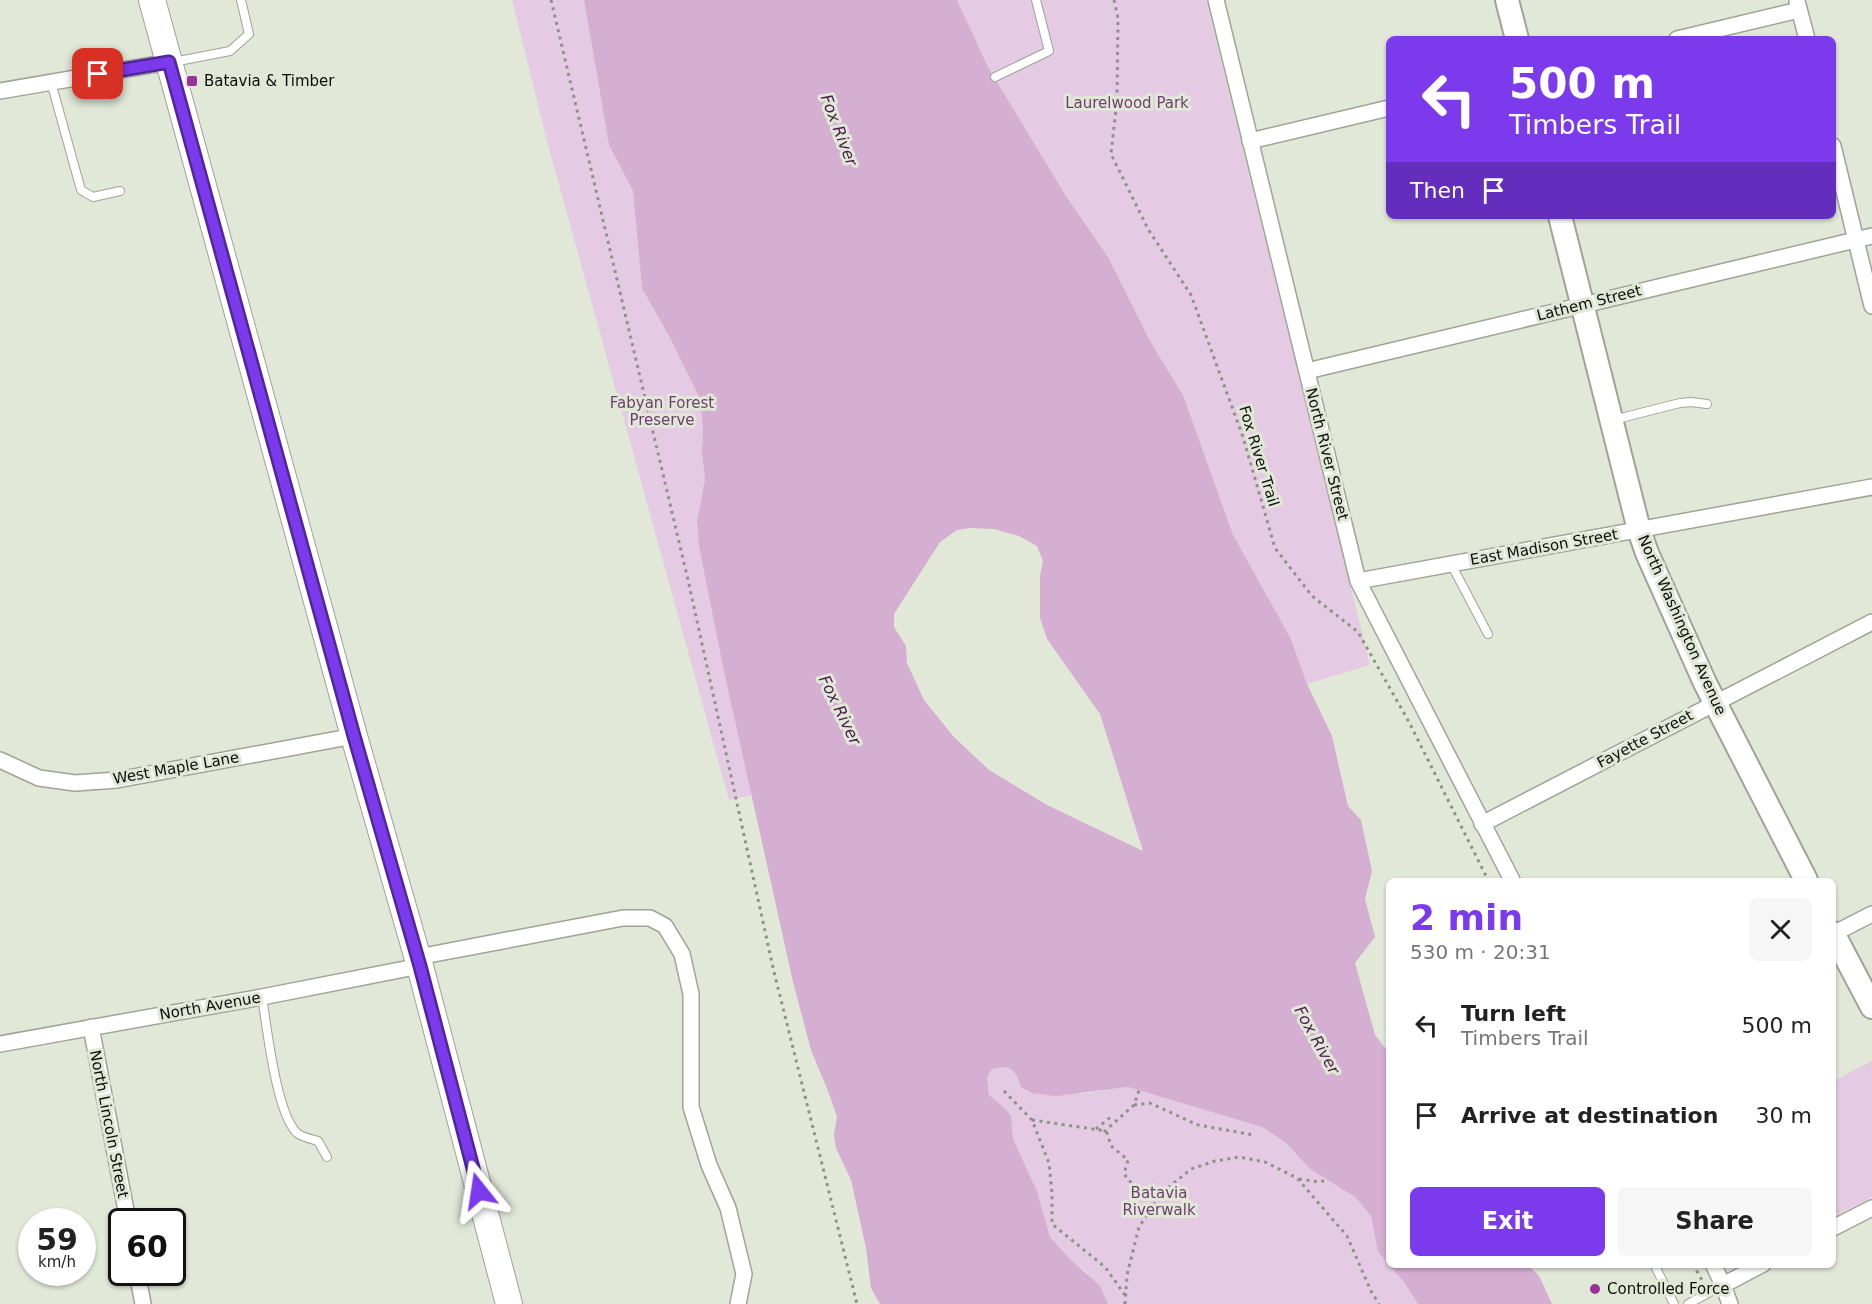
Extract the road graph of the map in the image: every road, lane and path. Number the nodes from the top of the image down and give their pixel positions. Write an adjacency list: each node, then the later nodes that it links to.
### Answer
1 (152, 0): 12 (main road)
2 (241, 0): 12 (lane)
3 (551, 0): 73 (path)
4 (1036, 0): 13 (lane)
5 (1114, 0): 38 (path, Fox River Trail)
6 (1216, 0): 17 (street, North River Street)
7 (1507, 0): 9 (main road)
8 (1798, 5): 10 (street); 11 (street)
9 (1515, 36)
10 (1688, 36)
11 (1806, 36)
12 (169, 62): 14 (street); 35 (main road)
13 (995, 77)
14 (51, 82): 15 (street); 19 (lane)
15 (0, 91)
16 (1386, 109): 17 (street)
17 (1250, 141): 25 (street, North River Street)
18 (1836, 158): 22 (street)
19 (120, 191)
20 (1561, 219): 23 (main road, North Washington Avenue)
21 (1872, 236): 22 (street, Lathem Street)
22 (1856, 239): 23 (street, Lathem Street); 24 (street)
23 (1582, 305): 25 (street, Lathem Street); 27 (main road, North Washington Avenue)
24 (1872, 306)
25 (1306, 371): 31 (street, North River Street)
26 (1707, 404): 27 (lane)
27 (1611, 421): 29 (main road, North Washington Avenue)
28 (1872, 487): 29 (street, East Madison Street)
29 (1639, 530): 30 (street, East Madison Street); 34 (main road, North Washington Avenue)
30 (1451, 564): 31 (street, East Madison Street); 33 (lane)
31 (1358, 581): 37 (street, North River Street)
32 (1872, 622): 34 (street, Fayette Street)
33 (1488, 634)
34 (1714, 702): 37 (street, Fayette Street); 40 (main road, North Washington Avenue)
35 (354, 736): 36 (street, West Maple Lane); 44 (main road)
36 (0, 760)
37 (1482, 824): 39 (street, North River Street)
38 (1487, 878)
39 (1511, 878)
40 (1805, 878)
41 (1872, 914): 42 (street)
42 (1836, 932)
43 (1836, 940): 46 (main road)
44 (419, 961): 45 (street, North Avenue); 70 (street, North Avenue); 72 (main road)
45 (262, 997): 47 (street, North Avenue); 57 (lane)
46 (1872, 1007)
47 (91, 1027): 48 (street, North Avenue); 61 (street, North Lincoln Street)
48 (0, 1044)
49 (1139, 1090): 51 (path)
50 (1004, 1091): 53 (path)
51 (1134, 1105): 55 (path); 56 (path)
52 (1113, 1115): 54 (path)
53 (1032, 1120): 54 (path); 69 (path)
54 (1096, 1129): 55 (path)
55 (1104, 1132): 60 (path)
56 (1254, 1135)
57 (327, 1157)
58 (1297, 1179): 59 (path); 60 (path); 75 (path)
59 (1328, 1180)
60 (1156, 1202): 69 (path)
61 (126, 1208)
62 (1872, 1208): 63 (street)
63 (1836, 1226)
64 (1656, 1268): 76 (lane)
65 (1715, 1268): 67 (street)
66 (1756, 1268): 67 (street)
67 (1724, 1285): 77 (lane); 78 (street)
68 (140, 1286): 71 (street)
69 (1125, 1294): 74 (path)
70 (740, 1303)
71 (143, 1304)
72 (509, 1304)
73 (856, 1304)
74 (1125, 1304)
75 (1379, 1304)
76 (1674, 1304)
77 (1688, 1304)
78 (1730, 1304)

